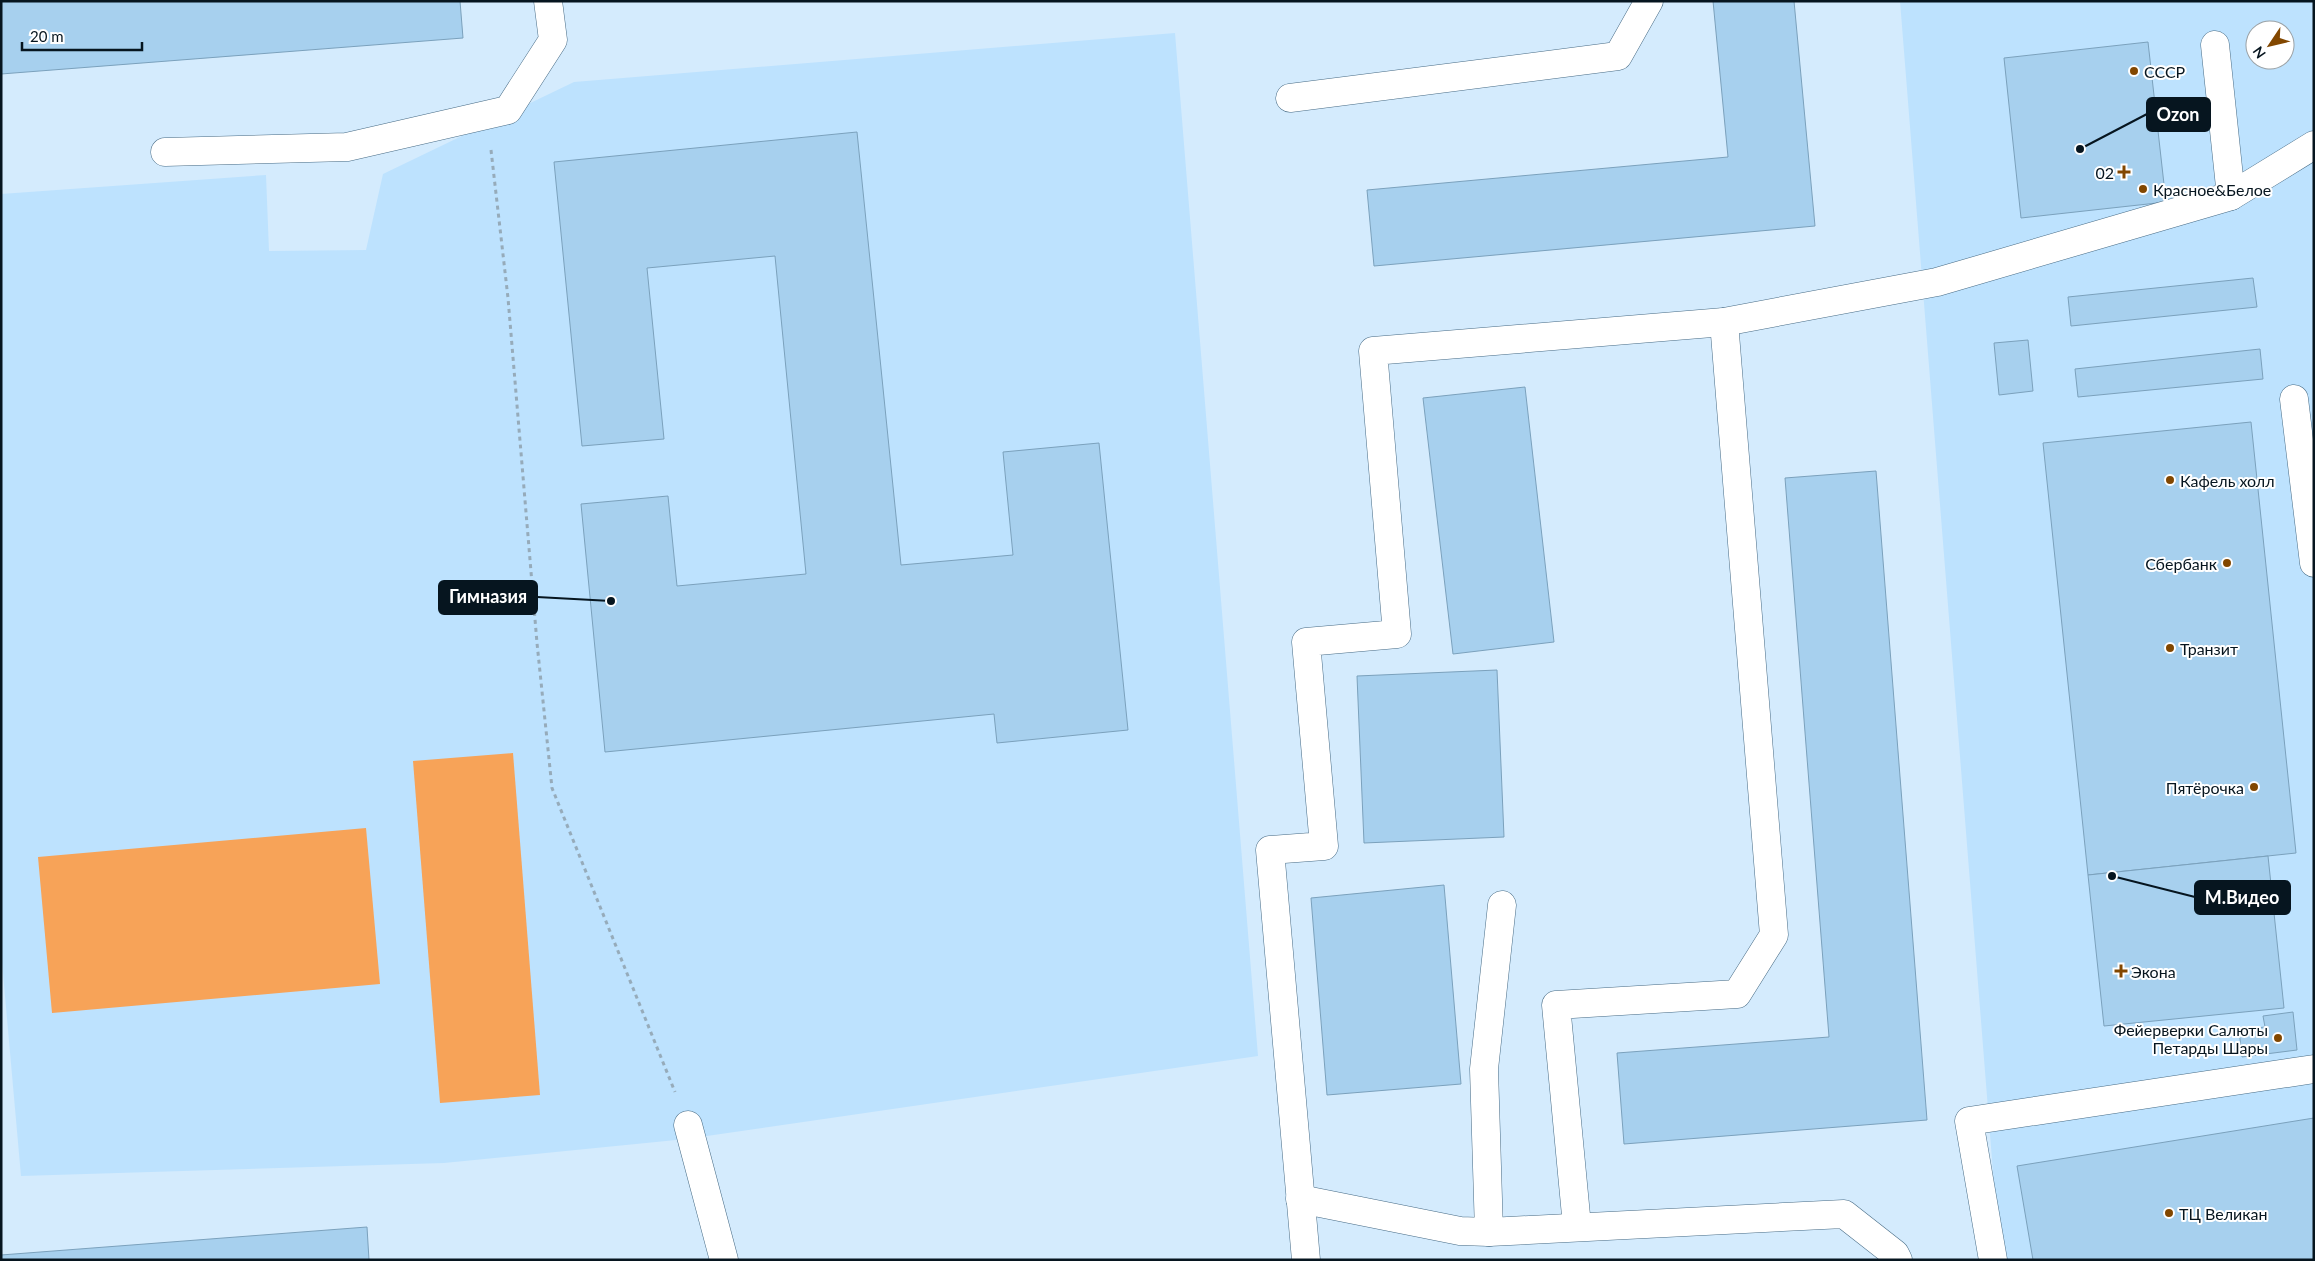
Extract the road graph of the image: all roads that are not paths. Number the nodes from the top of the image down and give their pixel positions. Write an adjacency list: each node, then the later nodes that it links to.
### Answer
1 (548, 1): 6 (street)
2 (1649, 1): 4 (street)
3 (2215, 44): 7 (street)
4 (1290, 98)
5 (2314, 145): 7 (street)
6 (165, 152)
7 (2231, 196): 8 (street)
8 (1724, 322): 14 (street); 15 (street)
9 (2294, 399): 10 (street)
10 (2314, 563)
11 (1502, 905): 16 (street)
12 (2314, 1068): 20 (street)
13 (688, 1125): 17 (street)
14 (1300, 1199): 16 (street); 18 (street)
15 (1577, 1226): 16 (street); 19 (street)
16 (1489, 1232)
17 (724, 1260)
18 (1306, 1260)
19 (1898, 1260)
20 (1993, 1260)

